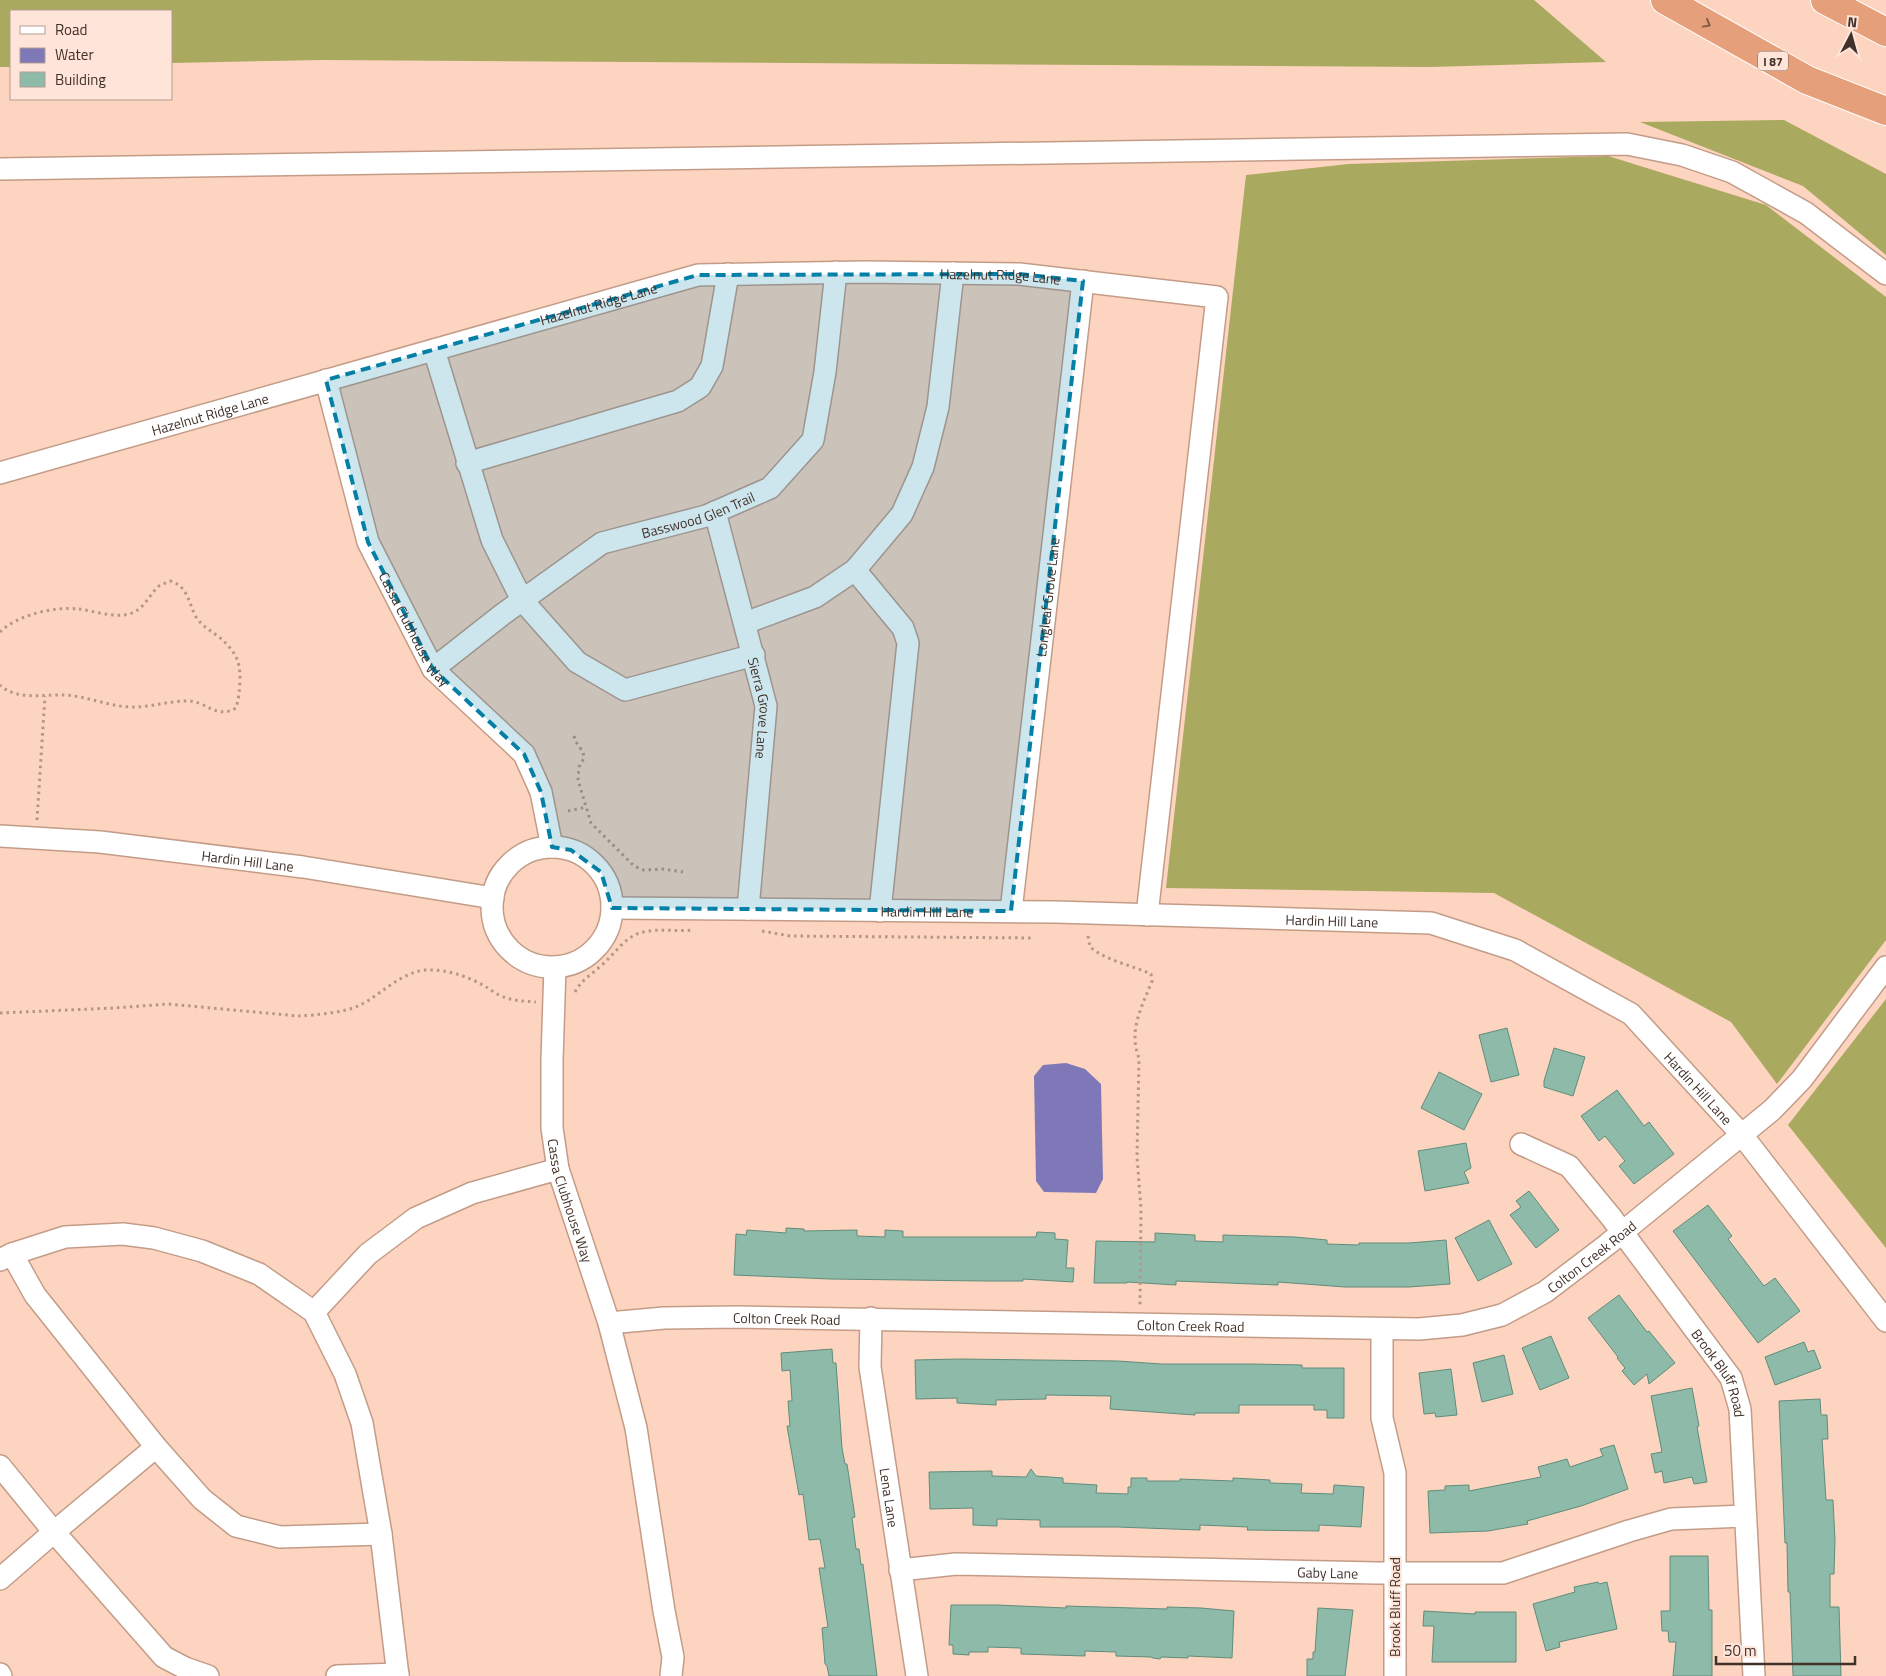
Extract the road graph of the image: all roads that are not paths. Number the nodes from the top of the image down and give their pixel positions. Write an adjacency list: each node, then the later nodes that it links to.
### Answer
1 (1665, 0): 4 (highway, I 87, one-way to 4)
2 (1825, 0): 3 (highway)
3 (1886, 32)
4 (1807, 80): 5 (highway, I 87); 6 (highway)
5 (1886, 111)
6 (1886, 126)
7 (0, 169): 11 (street)
8 (836, 272): 9 (street, Hazelnut Ridge Lane); 10 (street, Hazelnut Ridge Lane); 17 (street, Basswood Glen Trail)
9 (953, 273): 12 (street, Hazelnut Ridge Lane); 18 (street)
10 (728, 274): 13 (street, Hazelnut Ridge Lane); 15 (street)
11 (1886, 274)
12 (1083, 281): 29 (street, Longleaf Grove Lane); 30 (street, Hazelnut Ridge Lane)
13 (434, 350): 14 (street, Hazelnut Ridge Lane); 15 (street)
14 (326, 380): 16 (street, Hazelnut Ridge Lane); 22 (street, Cassa Clubhouse Way)
15 (467, 463): 19 (street)
16 (0, 473)
17 (715, 512): 19 (street, Basswood Glen Trail); 20 (street, Sierra Grove Lane)
18 (855, 570): 20 (street); 28 (street)
19 (522, 600): 21 (street); 22 (street, Basswood Glen Trail)
20 (745, 623): 21 (street, Sierra Grove Lane)
21 (754, 655): 27 (street, Sierra Grove Lane)
22 (432, 669): 24 (street, Cassa Clubhouse Way)
23 (0, 836): 25 (street, Hardin Hill Lane)
24 (552, 847): 25 (street); 26 (street)
25 (493, 898): 31 (street)
26 (612, 908): 27 (street, Hardin Hill Lane); 31 (street)
27 (748, 909): 28 (street, Hardin Hill Lane)
28 (880, 910): 29 (street, Hardin Hill Lane)
29 (1011, 911): 30 (street, Hardin Hill Lane)
30 (1147, 915): 33 (street, Hardin Hill Lane)
31 (555, 966): 35 (street, Cassa Clubhouse Way)
32 (1886, 967): 33 (street, Colton Creek Road)
33 (1742, 1135): 36 (street, Colton Creek Road); 40 (street, Hardin Hill Lane)
34 (1521, 1144): 36 (street, Brook Bluff Road)
35 (558, 1169): 38 (street); 41 (street, Cassa Clubhouse Way)
36 (1623, 1232): 42 (street, Colton Creek Road); 45 (street, Brook Bluff Road)
37 (6, 1257): 38 (street); 43 (street)
38 (314, 1312): 47 (street)
39 (871, 1318): 41 (street, Colton Creek Road); 42 (street, Colton Creek Road); 48 (street, Lena Lane)
40 (1886, 1321)
41 (609, 1323): 54 (street, Cassa Clubhouse Way)
42 (1382, 1329): 49 (street, Brook Bluff Road)
43 (156, 1447): 46 (street); 47 (street)
44 (0, 1466): 46 (street)
45 (1745, 1516): 49 (street, Gaby Lane); 57 (street, Brook Bluff Road)
46 (54, 1532): 50 (street); 52 (street)
47 (380, 1534): 51 (street)
48 (900, 1570): 49 (street, Gaby Lane); 55 (street, Lena Lane)
49 (1394, 1573): 56 (street, Brook Bluff Road)
50 (0, 1579)
51 (398, 1675): 53 (street)
52 (208, 1676)
53 (337, 1676)
54 (670, 1676)
55 (917, 1676)
56 (1395, 1676)
57 (1754, 1676)

